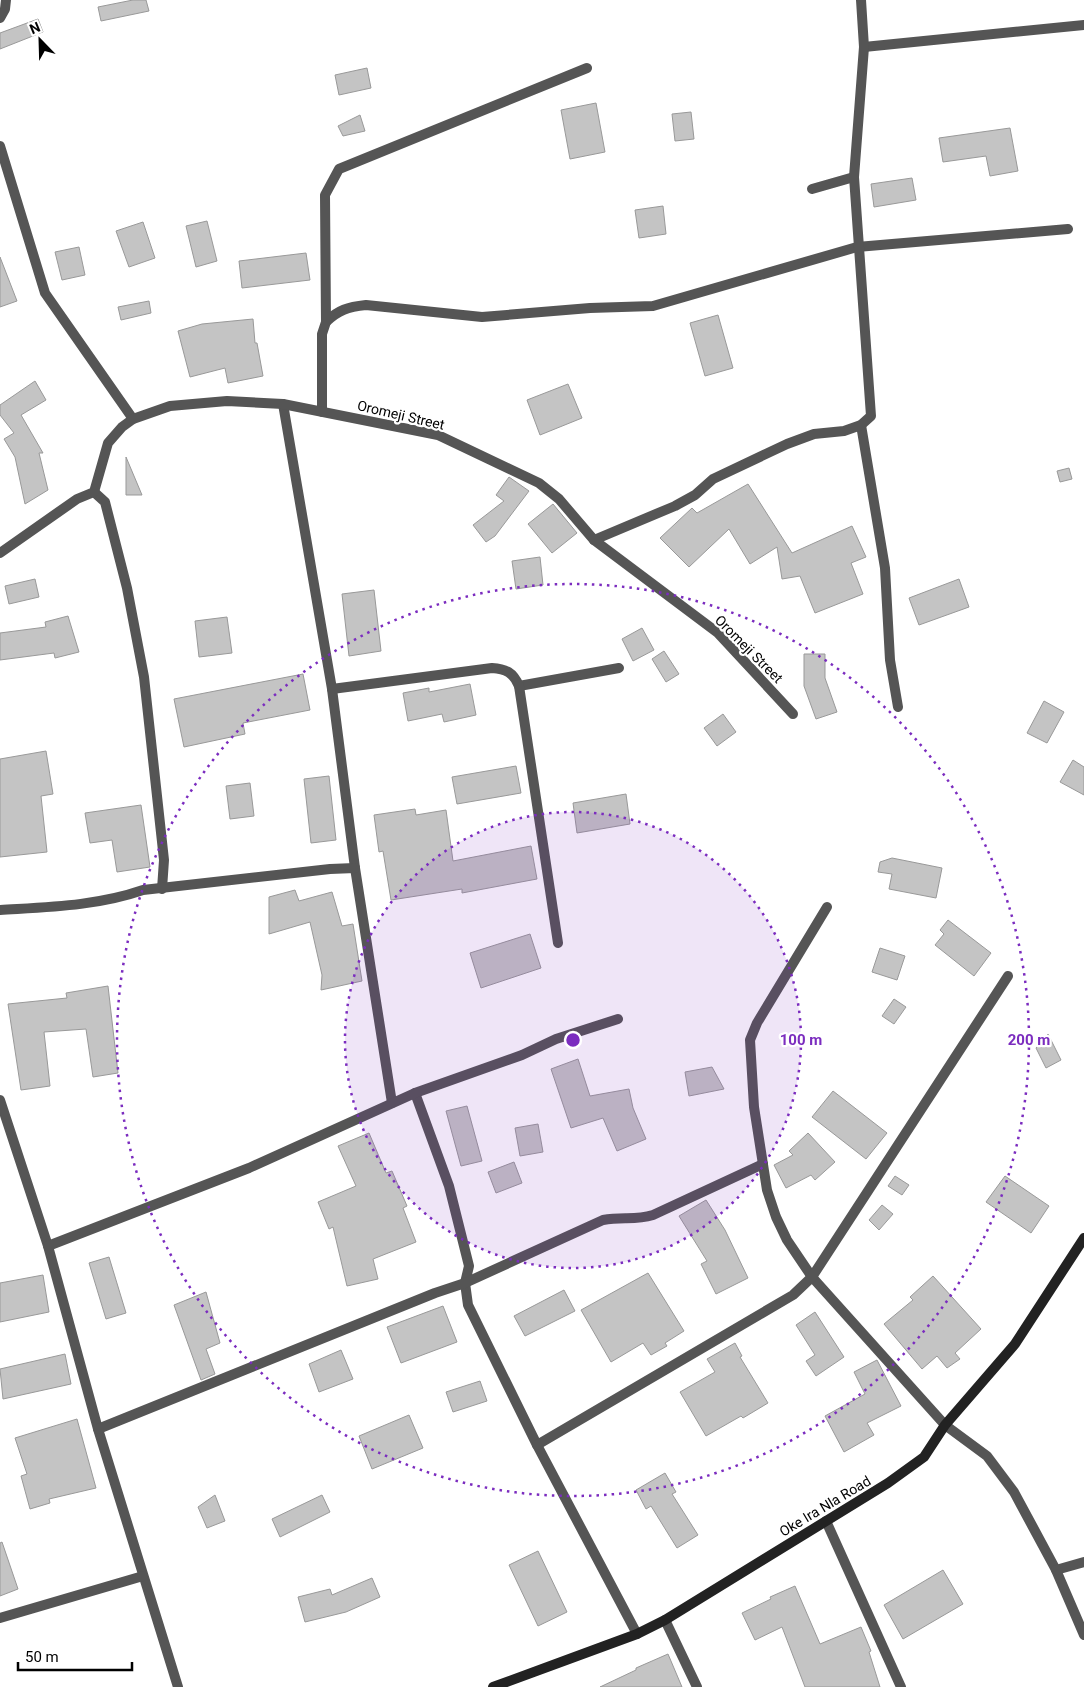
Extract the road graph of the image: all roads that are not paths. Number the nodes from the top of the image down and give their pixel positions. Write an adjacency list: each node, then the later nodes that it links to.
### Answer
1 (6, 0): 3 (street)
2 (861, 0): 5 (street)
3 (0, 18)
4 (1084, 25): 5 (street)
5 (864, 46): 8 (street)
6 (587, 68): 12 (street)
7 (0, 146): 15 (street)
8 (854, 177): 9 (street); 11 (street)
9 (812, 189)
10 (1068, 229): 11 (street)
11 (857, 248): 12 (street); 16 (street)
12 (326, 322): 14 (street)
13 (283, 404): 14 (street, Oromeji Street); 15 (street, Oromeji Street); 22 (street)
14 (322, 412): 18 (street, Oromeji Street)
15 (133, 419): 17 (street, Oromeji Street)
16 (861, 425): 18 (street); 23 (street)
17 (94, 492): 19 (street); 26 (street)
18 (594, 540): 24 (street, Oromeji Street)
19 (0, 553)
20 (619, 668): 21 (street)
21 (519, 686): 22 (street); 29 (street)
22 (332, 689): 25 (street)
23 (898, 707)
24 (793, 714)
25 (355, 868): 26 (street); 34 (street)
26 (162, 889): 28 (street)
27 (827, 906): 35 (street)
28 (0, 910)
29 (558, 943)
30 (1008, 976): 38 (street)
31 (618, 1019): 32 (street)
32 (415, 1093): 34 (street); 39 (street)
33 (0, 1100): 37 (street)
34 (392, 1103): 37 (street)
35 (763, 1164): 38 (street); 39 (street)
36 (1084, 1238): 40 (street, Oke Ira Nla Road)
37 (48, 1246): 41 (street)
38 (812, 1276): 40 (street); 42 (street)
39 (465, 1284): 41 (street); 42 (street)
40 (945, 1425): 43 (street, Oke Ira Nla Road); 45 (street)
41 (98, 1429): 46 (street)
42 (537, 1445): 49 (street)
43 (826, 1522): 48 (street, Oke Ira Nla Road); 54 (street)
44 (1084, 1562): 45 (street)
45 (1056, 1570): 50 (street)
46 (143, 1576): 47 (street); 51 (street)
47 (0, 1618)
48 (665, 1620): 49 (street, Oke Ira Nla Road); 53 (street)
49 (637, 1634): 52 (street, Oke Ira Nla Road)
50 (1084, 1635)
51 (178, 1687)
52 (492, 1687)
53 (696, 1687)
54 (902, 1687)

